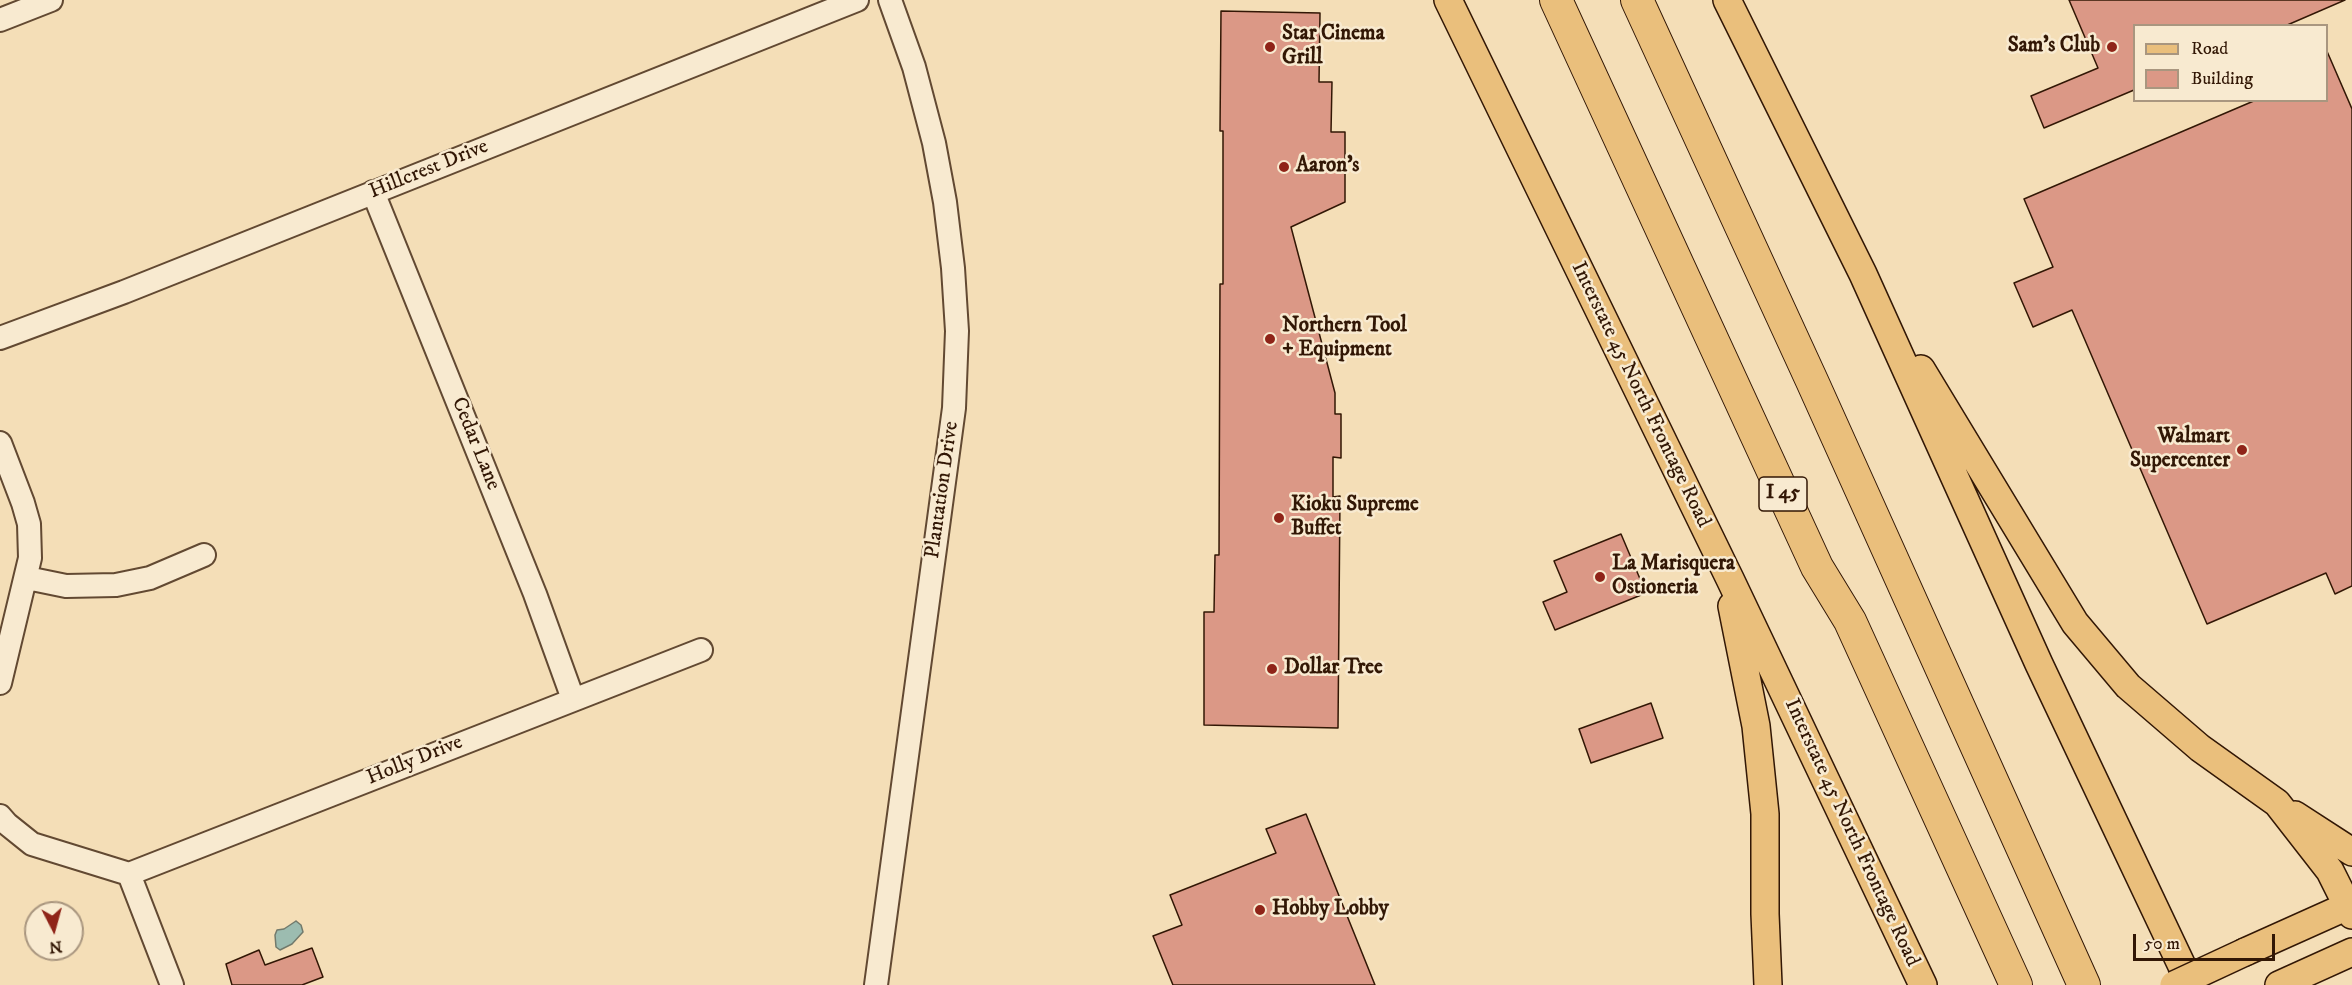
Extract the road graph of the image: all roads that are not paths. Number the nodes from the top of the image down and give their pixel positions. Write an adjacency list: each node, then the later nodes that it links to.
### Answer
1 (51, 0): 8 (street)
2 (857, 0): 9 (street, Hillcrest Drive)
3 (890, 0): 26 (street, Plantation Drive)
4 (1448, 0): 15 (main road, Interstate 45 North Frontage Road)
5 (1556, 0): 29 (highway, I 45)
6 (1637, 0): 30 (highway)
7 (1727, 0): 10 (main road)
8 (0, 20)
9 (373, 192): 11 (street, Hillcrest Drive); 18 (street, Cedar Lane)
10 (1863, 274): 19 (main road); 32 (main road)
11 (0, 338)
12 (0, 443): 14 (street)
13 (204, 555): 14 (street)
14 (27, 578): 17 (street)
15 (1730, 579): 27 (main road); 28 (main road, Interstate 45 North Frontage Road)
16 (701, 650): 18 (street, Holly Drive)
17 (0, 683)
18 (573, 699): 22 (street, Holly Drive)
19 (2277, 803): 21 (main road); 23 (main road)
20 (0, 816): 22 (street)
21 (2352, 852)
22 (129, 874): 25 (street)
23 (2350, 908): 31 (main road, bridge)
24 (2352, 952): 33 (main road)
25 (172, 985)
26 (876, 985)
27 (1768, 985)
28 (1923, 985)
29 (2016, 985)
30 (2084, 985)
31 (2174, 985)
32 (2191, 985)
33 (2279, 985)

